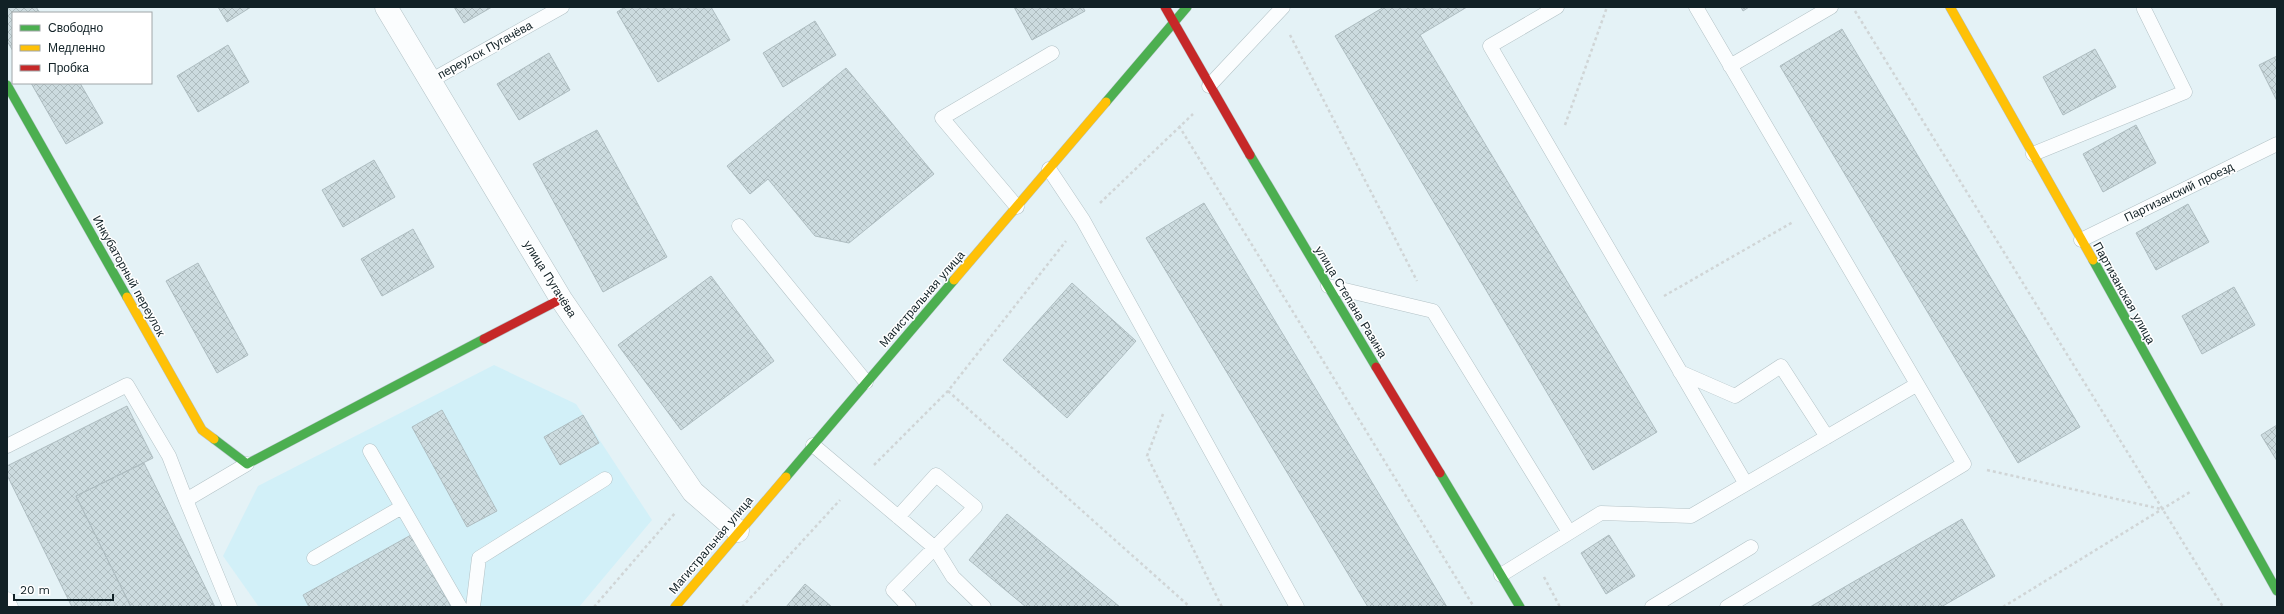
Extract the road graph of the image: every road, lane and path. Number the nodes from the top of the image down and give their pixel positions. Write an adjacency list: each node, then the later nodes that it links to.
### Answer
1 (386, 7): 17 (street, улица Пугачёва)
2 (562, 7): 17 (lane, переулок Пугачёва)
3 (1165, 7): 13 (street, улица Степана Разина)
4 (1187, 7): 13 (street, Магистральная улица)
5 (1283, 7): 19 (lane)
6 (1558, 7): 23 (lane)
7 (1607, 7): 23 (path)
8 (1696, 7): 16 (lane)
9 (1830, 7): 16 (lane)
10 (1852, 7): 52 (path)
11 (1950, 7): 22 (street, Партизанская улица)
12 (2144, 9): 22 (lane)
13 (1174, 23): 19 (street, улица Степана Разина); 24 (street, Магистральная улица)
14 (1287, 29): 33 (path)
15 (1052, 53): 25 (lane)
16 (1730, 66): 26 (lane)
17 (430, 81): 31 (street, улица Пугачёва)
18 (7, 85): 43 (street, Инкубаторный переулок)
19 (1209, 86): 30 (street, улица Степана Разина)
20 (1179, 126): 75 (path)
21 (2277, 144): 29 (lane, Партизанский проезд)
22 (2033, 154): 29 (street, Партизанская улица)
23 (1554, 156): 32 (lane)
24 (1049, 169): 25 (street, Магистральная улица); 27 (lane)
25 (1017, 207): 35 (street, Магистральная улица)
26 (1814, 210): 32 (path); 37 (lane)
27 (1083, 220): 36 (lane); 38 (path)
28 (739, 226): 35 (lane)
29 (2081, 240): 45 (street, Партизанская улица)
30 (1328, 286): 33 (lane); 60 (street, улица Степана Разина)
31 (561, 299): 43 (street); 49 (street, улица Пугачёва)
32 (1643, 308): 34 (lane)
33 (1433, 311): 55 (lane)
34 (1680, 372): 39 (lane); 48 (lane)
35 (866, 382): 40 (street, Магистральная улица)
36 (1174, 385): 73 (path); 74 (lane)
37 (1916, 385): 39 (lane); 44 (lane)
38 (948, 391): 47 (path); 72 (path)
39 (1827, 437): 48 (lane)
40 (813, 445): 47 (lane); 54 (street, Магистральная улица)
41 (7, 446): 50 (lane)
42 (370, 451): 51 (lane)
43 (247, 464): 50 (lane)
44 (1964, 464): 52 (path); 79 (lane)
45 (2215, 477): 52 (path); 61 (street, Партизанская улица)
46 (605, 479): 66 (lane)
47 (857, 482): 53 (lane); 69 (path)
48 (1746, 484): 55 (lane)
49 (693, 492): 54 (street, улица Пугачёва); 67 (path)
50 (186, 500): 64 (lane)
51 (402, 507): 59 (lane); 65 (lane)
52 (2162, 510): 80 (path); 81 (path)
53 (898, 517): 57 (lane); 57 (lane)
54 (738, 531): 68 (street, Магистральная улица)
55 (1569, 532): 58 (lane)
56 (1751, 547): 78 (lane)
57 (935, 548): 70 (lane); 71 (lane)
58 (1533, 555): 60 (lane); 77 (path)
59 (314, 558)
60 (1501, 575): 76 (street, улица Степана Разина)
61 (2277, 591)
62 (7, 599): 63 (lane)
63 (11, 607)
64 (230, 607)
65 (460, 607)
66 (473, 607)
67 (594, 607)
68 (675, 607)
69 (742, 607)
70 (909, 607)
71 (984, 607)
72 (1190, 607)
73 (1222, 607)
74 (1297, 607)
75 (1474, 607)
76 (1520, 607)
77 (1560, 607)
78 (1652, 607)
79 (1727, 607)
80 (2003, 607)
81 (2223, 607)

